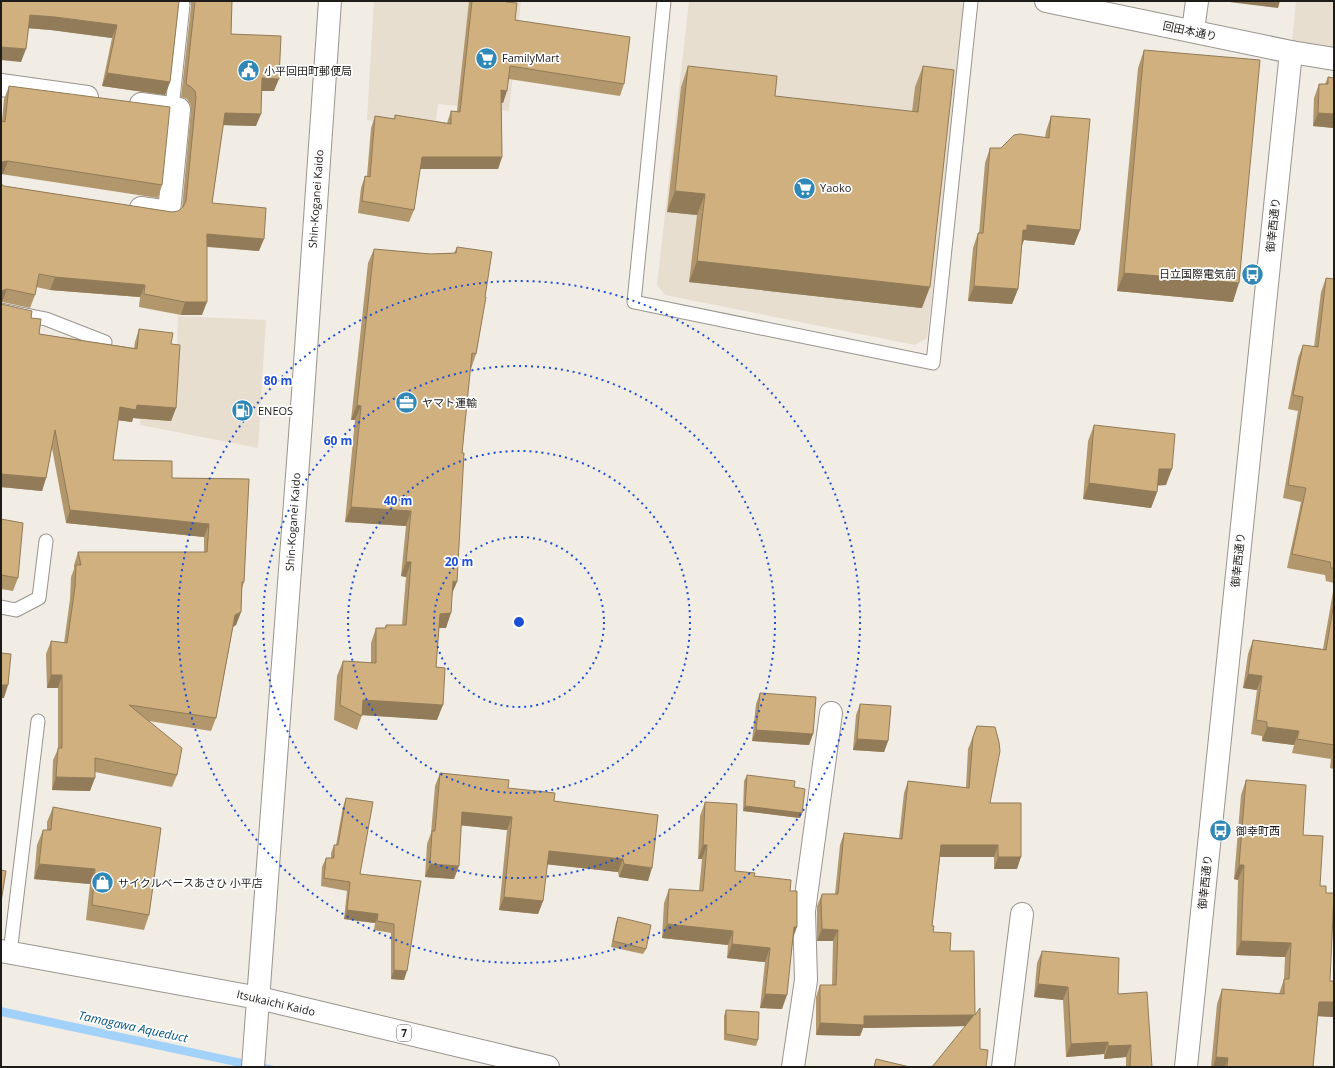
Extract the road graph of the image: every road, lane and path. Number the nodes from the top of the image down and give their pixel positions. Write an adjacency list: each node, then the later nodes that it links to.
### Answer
1 (330, 1): 21 (street, Shin-Koganei Kaido)
2 (664, 1): 3 (lane)
3 (971, 1)
4 (1197, 1): 7 (street)
5 (1060, 2): 7 (street, 回田本通り)
6 (183, 5): 11 (lane)
7 (1193, 31): 8 (street, 回田本通り)
8 (1290, 52): 9 (street, 回田本通り); 26 (street, 御幸西通り)
9 (1334, 58)
10 (1, 85): 11 (street)
11 (172, 108): 12 (street)
12 (123, 205)
13 (1, 310): 14 (lane)
14 (105, 342)
15 (46, 541): 16 (lane)
16 (1, 607)
17 (831, 713): 24 (street)
18 (38, 721): 20 (lane)
19 (1022, 914): 25 (street)
20 (6, 952): 21 (street, Itsukaichi Kaido / 7)
21 (259, 998): 22 (street, Shin-Koganei Kaido); 23 (street, Itsukaichi Kaido / 7)
22 (254, 1067)
23 (548, 1067)
24 (793, 1067)
25 (1003, 1067)
26 (1186, 1067)

